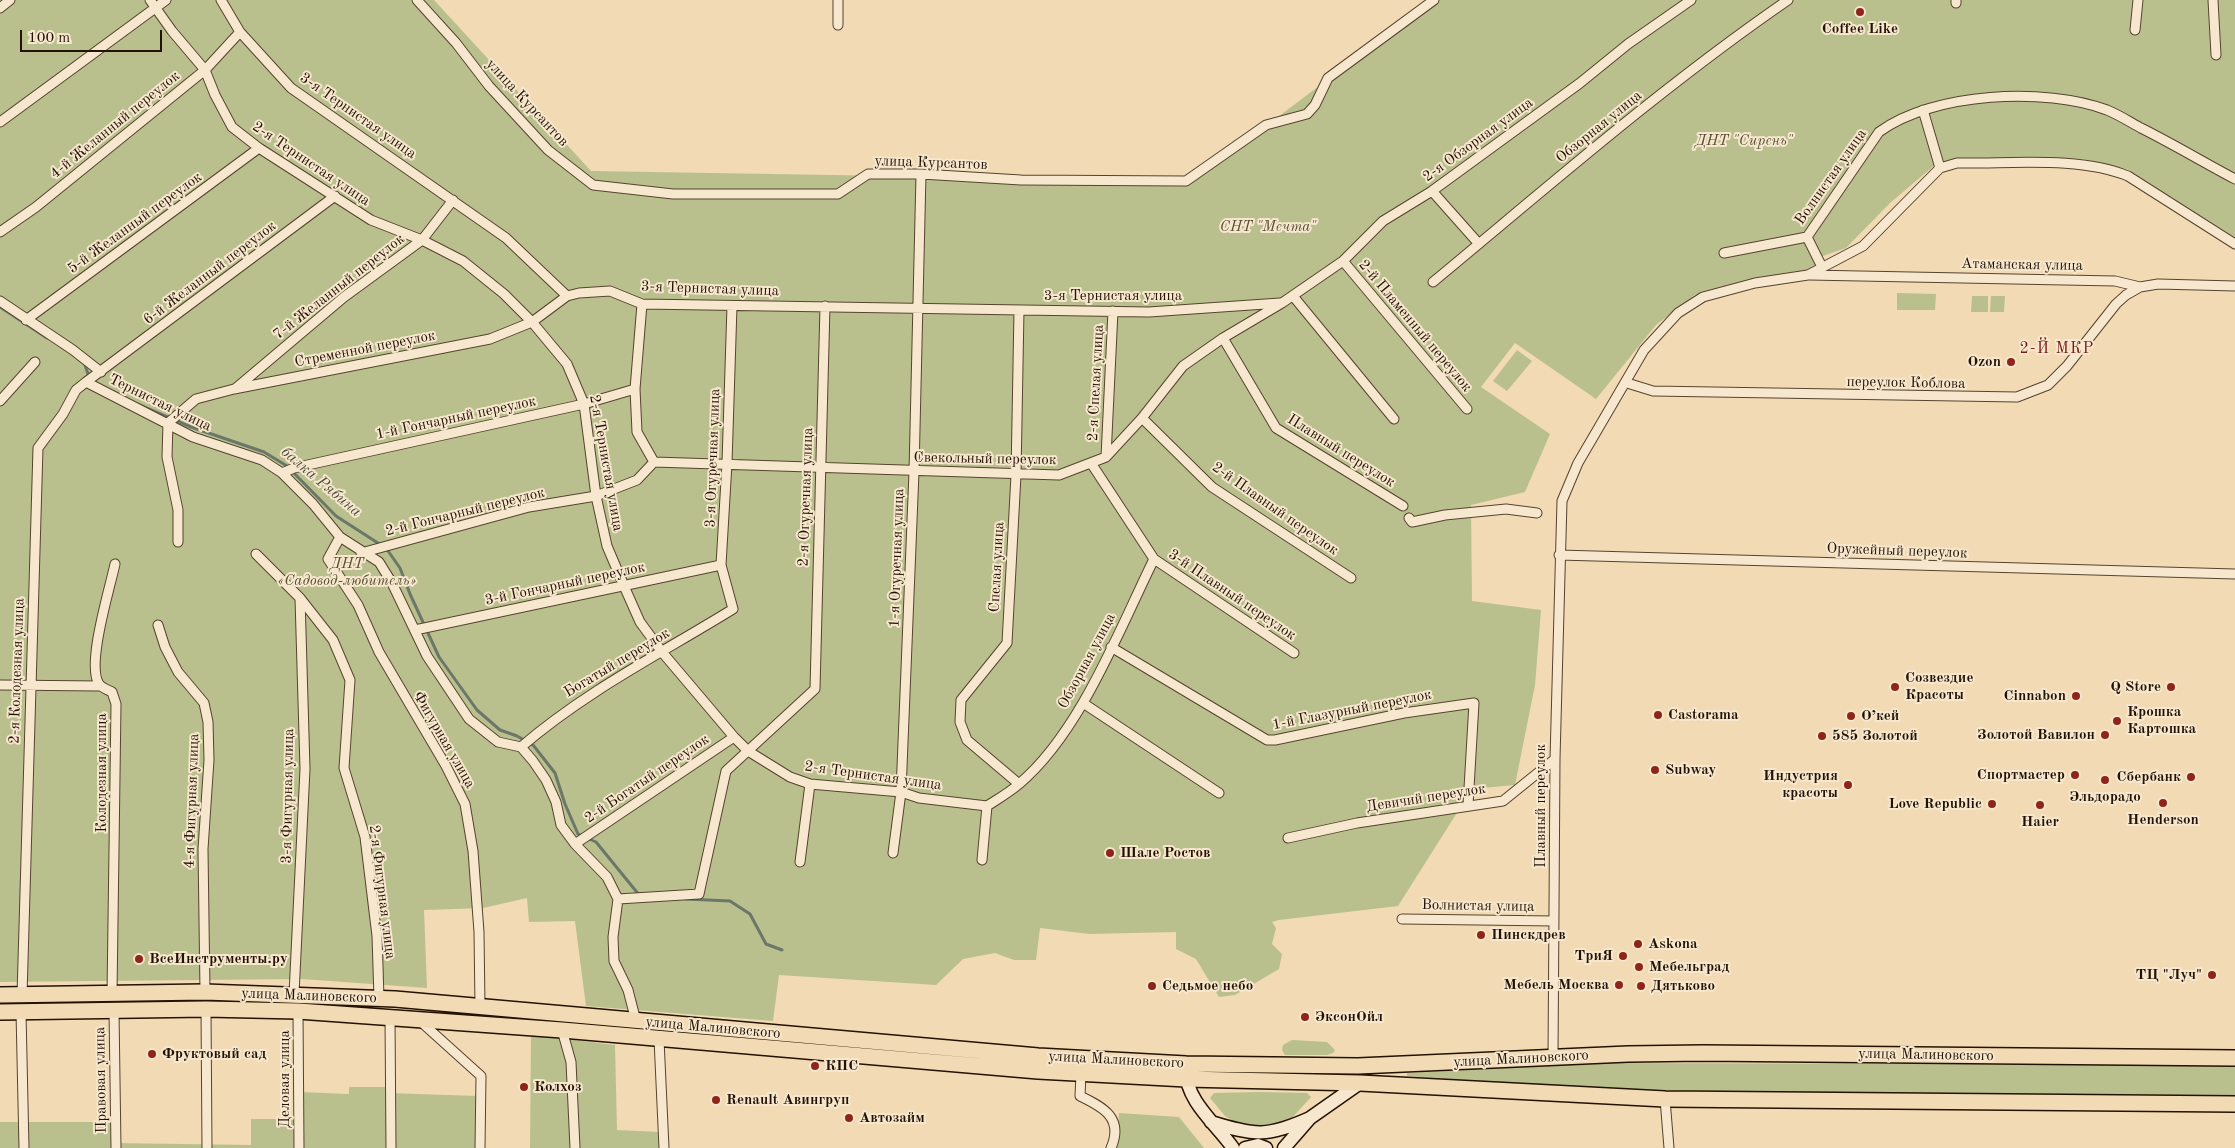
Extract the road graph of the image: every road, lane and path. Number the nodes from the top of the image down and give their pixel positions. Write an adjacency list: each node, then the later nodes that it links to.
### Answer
1 (10, 0): 12 (street)
2 (166, 0): 11 (street)
3 (221, 0): 15 (street, 3-я Тернистая улица)
4 (417, 0): 22 (street, улица Курсантов)
5 (838, 0): 13 (street)
6 (1434, 0): 22 (street, улица Курсантов)
7 (1691, 0): 24 (street, 2-я Обзорная улица)
8 (1788, 0): 30 (street, Обзорная улица)
9 (2138, 0): 14 (street)
10 (2213, 0): 16 (street)
11 (152, 3): 17 (street, 2-я Тернистая улица); 19 (street)
12 (0, 8)
13 (838, 24)
14 (2136, 30)
15 (240, 32): 17 (street, 4-й Желанный переулок); 26 (street, 3-я Тернистая улица)
16 (2216, 55)
17 (205, 70): 20 (street, 2-я Тернистая улица); 27 (street, 4-й Желанный переулок)
18 (1923, 110): 21 (street); 23 (street, Волнистая улица); 28 (street, Волнистая улица)
19 (0, 122)
20 (260, 148): 25 (street, 2-я Тернистая улица); 49 (street, 5-й Желанный переулок)
21 (1940, 168): 31 (street); 34 (street)
22 (921, 174): 46 (street, 1-я Огуречная улица)
23 (2235, 179)
24 (1432, 191): 30 (street); 33 (street, 2-я Обзорная улица)
25 (335, 196): 29 (street, 2-я Тернистая улица); 53 (street, 6-й Желанный переулок)
26 (453, 200): 29 (street, 7-й Желанный переулок); 39 (street, 3-я Тернистая улица)
27 (0, 232)
28 (1807, 236): 32 (street, Волнистая улица); 34 (street)
29 (422, 240): 50 (street, 2-я Тернистая улица); 56 (street, 7-й Желанный переулок)
30 (1479, 244): 36 (street, Обзорная улица)
31 (2235, 244)
32 (1724, 253)
33 (1343, 261): 40 (street, 2-я Обзорная улица); 60 (street, 2-й Пламенный переулок)
34 (1822, 267): 35 (street)
35 (1808, 275): 38 (street, Атаманская улица); 55 (street, Плавный переулок)
36 (1433, 282)
37 (2235, 286): 38 (street, Атаманская улица)
38 (2140, 287): 55 (street, переулок Коблова)
39 (566, 296): 43 (street, 3-я Тернистая улица); 50 (street, Стременной переулок)
40 (1292, 296): 42 (street, 2-я Обзорная улица); 62 (street)
41 (0, 301): 49 (street, Тернистая улица)
42 (1282, 303): 48 (street, 3-я Тернистая улица); 51 (street, Свекольный переулок)
43 (642, 304): 44 (street, 3-я Тернистая улица); 57 (street)
44 (732, 306): 45 (street, 3-я Тернистая улица); 66 (street, 3-я Огуречная улица)
45 (825, 306): 46 (street, 3-я Тернистая улица); 68 (street, 2-я Огуречная улица)
46 (918, 307): 47 (street, 3-я Тернистая улица); 69 (street, 1-я Огуречная улица)
47 (1019, 310): 48 (street, 3-я Тернистая улица); 71 (street, Спелая улица)
48 (1113, 312): 64 (street, 2-я Спелая улица)
49 (26, 320): 53 (street, Тернистая улица)
50 (532, 322): 56 (street, Стременной переулок); 59 (street, 2-я Тернистая улица)
51 (1224, 338): 61 (street, Свекольный переулок); 73 (street, Плавный переулок)
52 (35, 362): 58 (street)
53 (100, 372): 54 (street, 2-я Колодезная улица)
54 (86, 382): 63 (street, Тернистая улица); 95 (street, 2-я Колодезная улица)
55 (1627, 383): 80 (street, Плавный переулок)
56 (234, 389): 63 (street, Стременной переулок)
57 (635, 389): 59 (street, 1-й Гончарный переулок); 65 (street)
58 (0, 401)
59 (584, 404): 70 (street, 1-й Гончарный переулок); 72 (street, 2-я Тернистая улица)
60 (1467, 410)
61 (1142, 418): 64 (street, Свекольный переулок); 85 (street, 2-й Плавный переулок)
62 (1394, 419)
63 (168, 423): 70 (street, Тернистая улица); 77 (street)
64 (1106, 456): 67 (street, Свекольный переулок)
65 (654, 462): 66 (street, Свекольный переулок); 72 (street, 2-й Гончарный переулок)
66 (727, 463): 68 (street, Свекольный переулок); 83 (street, 3-я Огуречная улица)
67 (1091, 463): 71 (street, Свекольный переулок); 81 (street)
68 (821, 468): 69 (street, Свекольный переулок); 100 (street, 2-я Огуречная улица)
69 (914, 472): 71 (street, Свекольный переулок); 104 (street, 1-я Огуречная улица)
70 (282, 473): 76 (street, Тернистая улица)
71 (1016, 475): 103 (street, Спелая улица)
72 (596, 496): 78 (street, 2-й Гончарный переулок); 86 (street, 2-я Тернистая улица)
73 (1403, 506)
74 (1537, 512): 75 (street)
75 (1409, 518)
76 (340, 537): 78 (street, Тернистая улица); 122 (street, Фигурная улица)
77 (178, 542)
78 (361, 553): 90 (street, Тернистая улица)
79 (256, 554): 87 (street, 2-я Фигурная улица)
80 (1559, 555): 84 (street, Оружейный переулок); 101 (street, Плавный переулок)
81 (1154, 559): 91 (street, Обзорная улица); 93 (street, 3-й Плавный переулок)
82 (115, 564): 96 (street)
83 (722, 565): 86 (street, 3-й Гончарный переулок); 88 (street, 3-я Огуречная улица)
84 (2235, 574)
85 (1351, 578)
86 (624, 586): 90 (street, 3-й Гончарный переулок); 92 (street, 2-я Тернистая улица)
87 (300, 598): 118 (street, 3-я Фигурная улица); 121 (street, 2-я Фигурная улица)
88 (733, 609): 92 (street, Богатый переулок)
89 (158, 625): 116 (street, 4-я Фигурная улица)
90 (415, 630): 99 (street, Тернистая улица)
91 (1111, 647): 97 (street, Обзорная улица); 106 (street, 1-й Глазурный переулок)
92 (662, 652): 98 (street, 2-я Тернистая улица); 99 (street, Богатый переулок)
93 (1294, 654)
94 (0, 685): 95 (street)
95 (30, 686): 96 (street); 120 (street, 2-я Колодезная улица)
96 (100, 686): 117 (street, Колодезная улица)
97 (1083, 703): 103 (street, Обзорная улица); 105 (street)
98 (734, 737): 100 (street, 2-я Тернистая улица); 109 (street, 2-й Богатый переулок)
99 (520, 747): 109 (street)
100 (748, 751): 102 (street, 2-я Тернистая улица); 113 (street)
101 (1555, 759): 106 (street, Девичий переулок); 115 (street, Плавный переулок)
102 (810, 784): 104 (street, 2-я Тернистая улица); 112 (street)
103 (1019, 784): 107 (street, Обзорная улица)
104 (901, 792): 107 (street, 2-я Тернистая улица); 110 (street, 1-я Огуречная улица)
105 (1219, 793)
106 (1468, 805): 108 (street, Девичий переулок)
107 (988, 806): 111 (street)
108 (1288, 838)
109 (575, 844): 113 (street)
110 (894, 853)
111 (982, 860)
112 (800, 862)
113 (618, 899): 130 (street)
114 (1402, 919): 115 (street, Волнистая улица)
115 (1554, 921): 133 (street, Плавный переулок)
116 (205, 992): 117 (highway, улица Малиновского); 118 (highway, улица Малиновского)
117 (112, 994): 120 (highway, улица Малиновского)
118 (294, 994): 121 (highway, улица Малиновского)
119 (0, 995): 120 (highway, улица Малиновского)
120 (22, 995)
121 (379, 998): 122 (highway, улица Малиновского)
122 (480, 1007): 130 (highway, улица Малиновского)
123 (206, 1010): 124 (highway, улица Малиновского); 125 (highway, улица Малиновского); 145 (street)
124 (114, 1011): 127 (highway, улица Малиновского); 144 (street, Правовая улица)
125 (298, 1011): 128 (highway, улица Малиновского); 146 (street, Деловая улица)
126 (0, 1012): 127 (highway, улица Малиновского)
127 (21, 1012): 143 (street)
128 (390, 1017): 129 (highway, улица Малиновского); 147 (street)
129 (418, 1019): 131 (highway, улица Малиновского); 148 (street)
130 (636, 1021): 135 (highway, улица Малиновского)
131 (562, 1030): 132 (highway, улица Малиновского); 149 (street)
132 (659, 1039): 136 (highway, улица Малиновского); 150 (street)
133 (1553, 1058): 134 (highway, улица Малиновского); 135 (highway, улица Малиновского)
134 (2235, 1058)
135 (1186, 1064): 137 (main road)
136 (1081, 1074): 137 (highway, улица Малиновского); 151 (street)
137 (1186, 1079): 138 (highway, улица Малиновского); 142 (main road)
138 (1360, 1083): 139 (highway, улица Малиновского); 141 (main road)
139 (1665, 1099): 140 (highway, улица Малиновского); 156 (street)
140 (2235, 1104)
141 (1310, 1118): 142 (main road); 155 (main road)
142 (1211, 1122): 152 (main road)
143 (24, 1148)
144 (116, 1148)
145 (208, 1148)
146 (299, 1148)
147 (391, 1148)
148 (480, 1148)
149 (575, 1148)
150 (664, 1148)
151 (1112, 1148)
152 (1233, 1148)
153 (1245, 1148): 154 (main road)
154 (1266, 1148)
155 (1284, 1148)
156 (1669, 1148)

